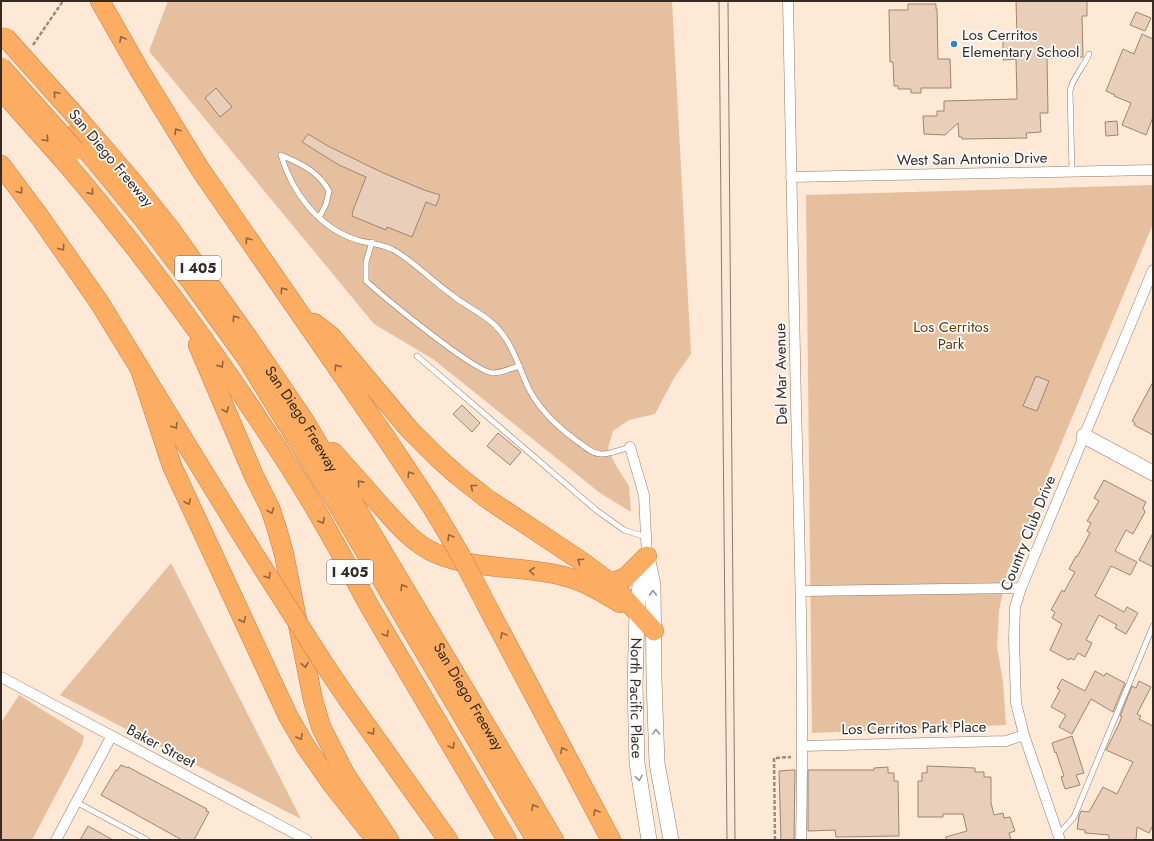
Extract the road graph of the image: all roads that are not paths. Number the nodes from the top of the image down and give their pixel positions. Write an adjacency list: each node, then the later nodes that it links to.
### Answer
1 (100, 1): 16 (highway, one-way to 1)
2 (788, 1): 12 (street, Del Mar Avenue)
3 (1, 33): 8 (highway, San Diego Freeway / I 405, one-way to 3, bridge)
4 (1089, 54): 11 (lane)
5 (1, 55): 8 (highway)
6 (1, 67): 8 (highway, bridge)
7 (1, 90): 8 (highway, San Diego Freeway / I 405, one-way to 8, bridge)
8 (74, 143): 17 (highway, San Diego Freeway / I 405, one-way to 17); 21 (highway, San Diego Freeway / I 405, one-way to 8); 46 (highway); 47 (highway)
9 (1, 166): 20 (highway, one-way to 20)
10 (1153, 170): 11 (street, West San Antonio Drive)
11 (1072, 172): 12 (street, West San Antonio Drive)
12 (791, 177): 29 (street, Del Mar Avenue)
13 (319, 218): 13 (lane); 14 (lane)
14 (372, 242): 19 (lane); 19 (lane)
15 (1153, 270): 22 (street, Country Club Drive)
16 (295, 307): 27 (highway, one-way to 16); 49 (highway, one-way to 16, bridge)
17 (183, 310): 43 (highway, one-way to 43); 45 (highway, San Diego Freeway / I 405, one-way to 45)
18 (417, 356): 25 (lane)
19 (520, 366): 23 (lane)
20 (140, 369): 42 (highway, one-way to 42); 44 (highway, one-way to 44, bridge)
21 (304, 420): 27 (highway, one-way to 21); 48 (highway, San Diego Freeway / I 405, one-way to 21)
22 (1084, 436): 24 (main road); 28 (street, Country Club Drive)
23 (630, 447): 25 (street, North Pacific Place)
24 (1153, 473)
25 (646, 537): 26 (street, North Pacific Place)
26 (647, 556): 27 (highway); 30 (main road, North Pacific Place); 32 (main road, North Pacific Place, one-way to 26)
27 (604, 586): 30 (highway)
28 (1021, 588): 29 (street); 34 (street, Country Club Drive)
29 (801, 591): 36 (street, Del Mar Avenue)
30 (637, 613): 32 (highway); 50 (main road, North Pacific Place, one-way to 50)
31 (1153, 626): 38 (lane)
32 (654, 631): 51 (main road, North Pacific Place, one-way to 32)
33 (1, 677): 35 (street, Baker Street)
34 (1024, 735): 36 (street, Los Cerritos Park Place); 38 (street, Country Club Drive)
35 (111, 737): 37 (street); 41 (street, Baker Street)
36 (803, 746): 52 (street)
37 (76, 802): 39 (street); 40 (lane)
38 (1059, 837)
39 (56, 840)
40 (147, 840)
41 (307, 840)
42 (376, 840)
43 (389, 840)
44 (448, 840)
45 (508, 840)
46 (526, 840)
47 (536, 840)
48 (554, 840)
49 (610, 840)
50 (649, 840)
51 (670, 840)
52 (801, 840)

